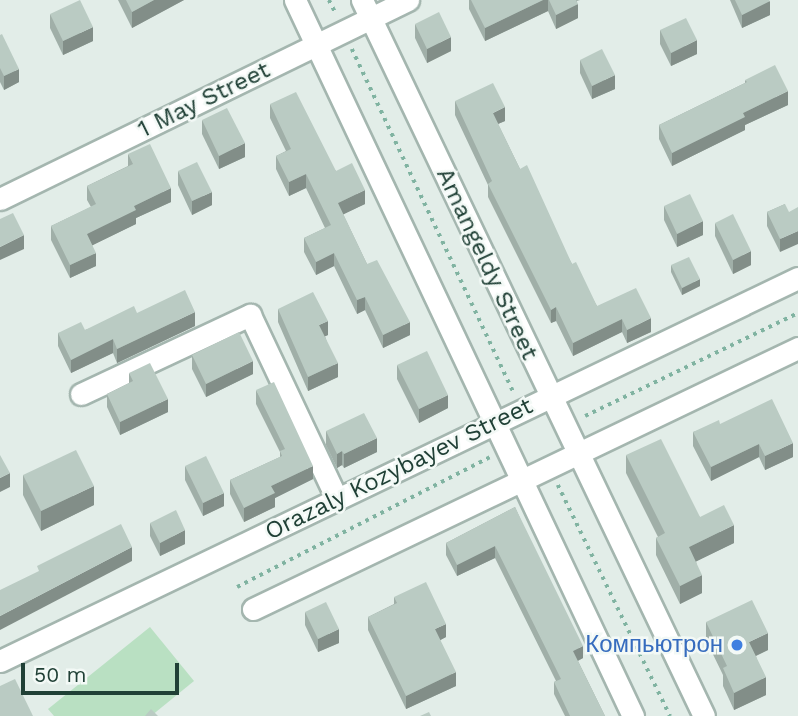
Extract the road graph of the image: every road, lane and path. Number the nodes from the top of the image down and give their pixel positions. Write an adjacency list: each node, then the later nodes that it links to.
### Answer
1 (295, 0): 6 (street)
2 (329, 0): 5 (path)
3 (408, 0): 4 (street, 1 May Street)
4 (366, 9): 5 (street, 1 May Street); 12 (street, Amangeldy Street)
5 (340, 23): 6 (street, 1 May Street); 13 (path)
6 (317, 45): 7 (street, 1 May Street); 14 (street)
7 (0, 200)
8 (798, 278): 12 (street, Orazaly Kozybayev Street)
9 (798, 313): 15 (path)
10 (798, 348): 17 (street)
11 (81, 394): 20 (street)
12 (550, 397): 13 (street, Orazaly Kozybayev Street); 15 (street, Amangeldy Street)
13 (522, 410): 14 (street, Orazaly Kozybayev Street)
14 (495, 424): 16 (street); 20 (street, Orazaly Kozybayev Street)
15 (564, 426): 17 (street, Amangeldy Street)
16 (507, 449): 19 (street); 21 (path)
17 (577, 454): 18 (street); 26 (street, Amangeldy Street)
18 (549, 467): 19 (street); 25 (path)
19 (522, 481): 22 (street); 24 (street)
20 (337, 499): 23 (street, Orazaly Kozybayev Street)
21 (237, 587)
22 (253, 609)
23 (0, 661)
24 (633, 716)
25 (670, 716)
26 (704, 716)

